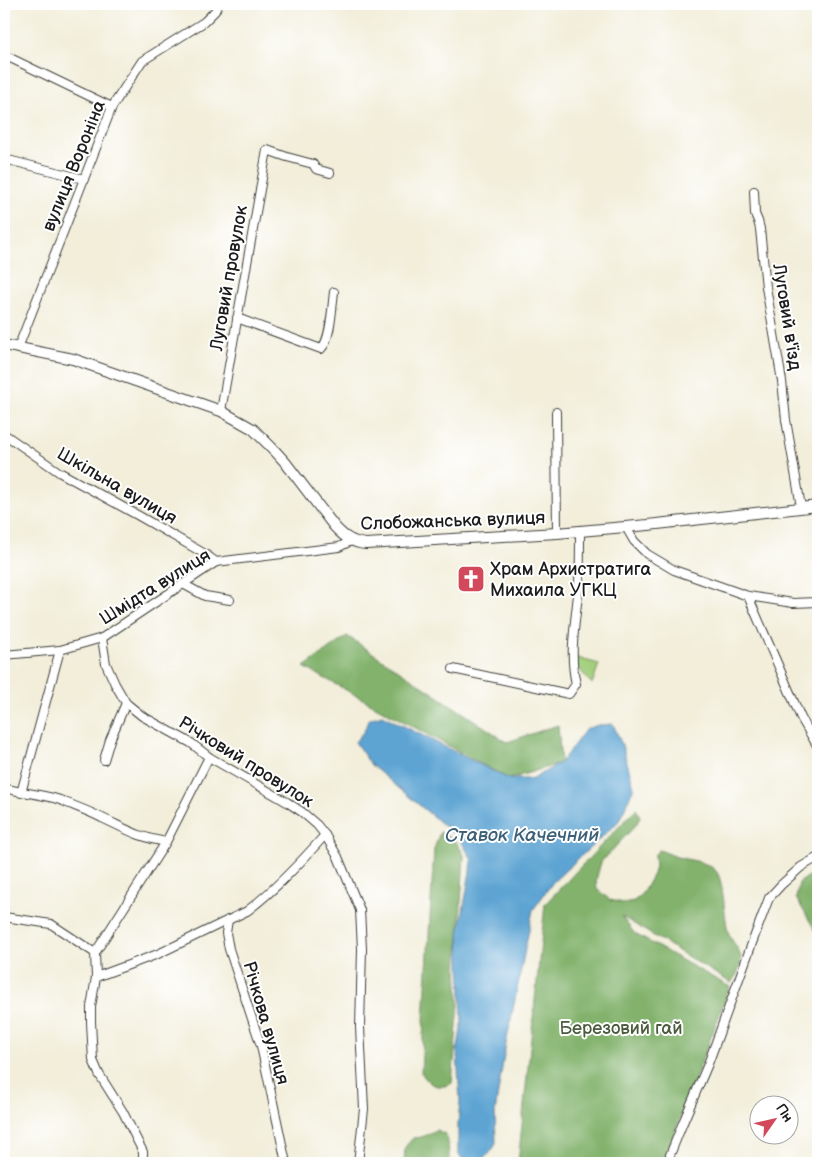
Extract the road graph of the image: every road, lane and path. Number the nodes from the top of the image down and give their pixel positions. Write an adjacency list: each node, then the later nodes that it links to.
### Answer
1 (218, 4): 3 (street, вулиця Вороніна)
2 (4, 55): 3 (street)
3 (112, 107): 6 (street, вулиця Вороніна)
4 (4, 159): 6 (street)
5 (330, 174): 9 (street, Луговий провулок)
6 (84, 179): 11 (street, вулиця Вороніна)
7 (754, 191): 16 (street, Луговий в'їзд)
8 (334, 292): 9 (street)
9 (237, 318): 12 (street, Луговий провулок)
10 (4, 345): 11 (street, Слобожанська вулиця)
11 (18, 348): 12 (street, Слобожанська вулиця)
12 (221, 411): 20 (street, Слобожанська вулиця)
13 (556, 412): 19 (street)
14 (4, 434): 21 (street, Шкільна вулиця)
15 (818, 506): 16 (street, Слобожанська вулиця)
16 (801, 507): 17 (street, Слобожанська вулиця)
17 (626, 527): 18 (street, Слобожанська вулиця); 23 (street)
18 (580, 531): 19 (street, Слобожанська вулиця); 29 (street)
19 (557, 533): 20 (street, Слобожанська вулиця)
20 (351, 541): 21 (street, Шмідта вулиця)
21 (216, 562): 22 (street, Шмідта вулиця)
22 (183, 584): 24 (street); 26 (street, Шмідта вулиця)
23 (748, 596): 25 (street); 31 (street)
24 (230, 600)
25 (818, 602)
26 (102, 638): 27 (street, Шмідта вулиця); 30 (street, Річковий провулок)
27 (60, 650): 28 (street, Шмідта вулиця); 35 (street)
28 (4, 655)
29 (453, 669)
30 (126, 703): 32 (street, Річковий провулок); 33 (street)
31 (818, 747)
32 (209, 757): 36 (street, Річковий провулок); 37 (street)
33 (104, 760)
34 (4, 788): 35 (street)
35 (21, 793): 37 (street)
36 (325, 835): 40 (street); 47 (street, Річковий провулок)
37 (166, 842): 41 (street)
38 (818, 857): 48 (street)
39 (5, 919): 41 (street)
40 (228, 920): 42 (street); 46 (street, Річкова вулиця)
41 (95, 953): 42 (street)
42 (96, 977): 45 (street)
43 (4, 1162): 44 (street)
44 (34, 1163)
45 (143, 1163)
46 (286, 1163)
47 (358, 1163)
48 (669, 1163)

